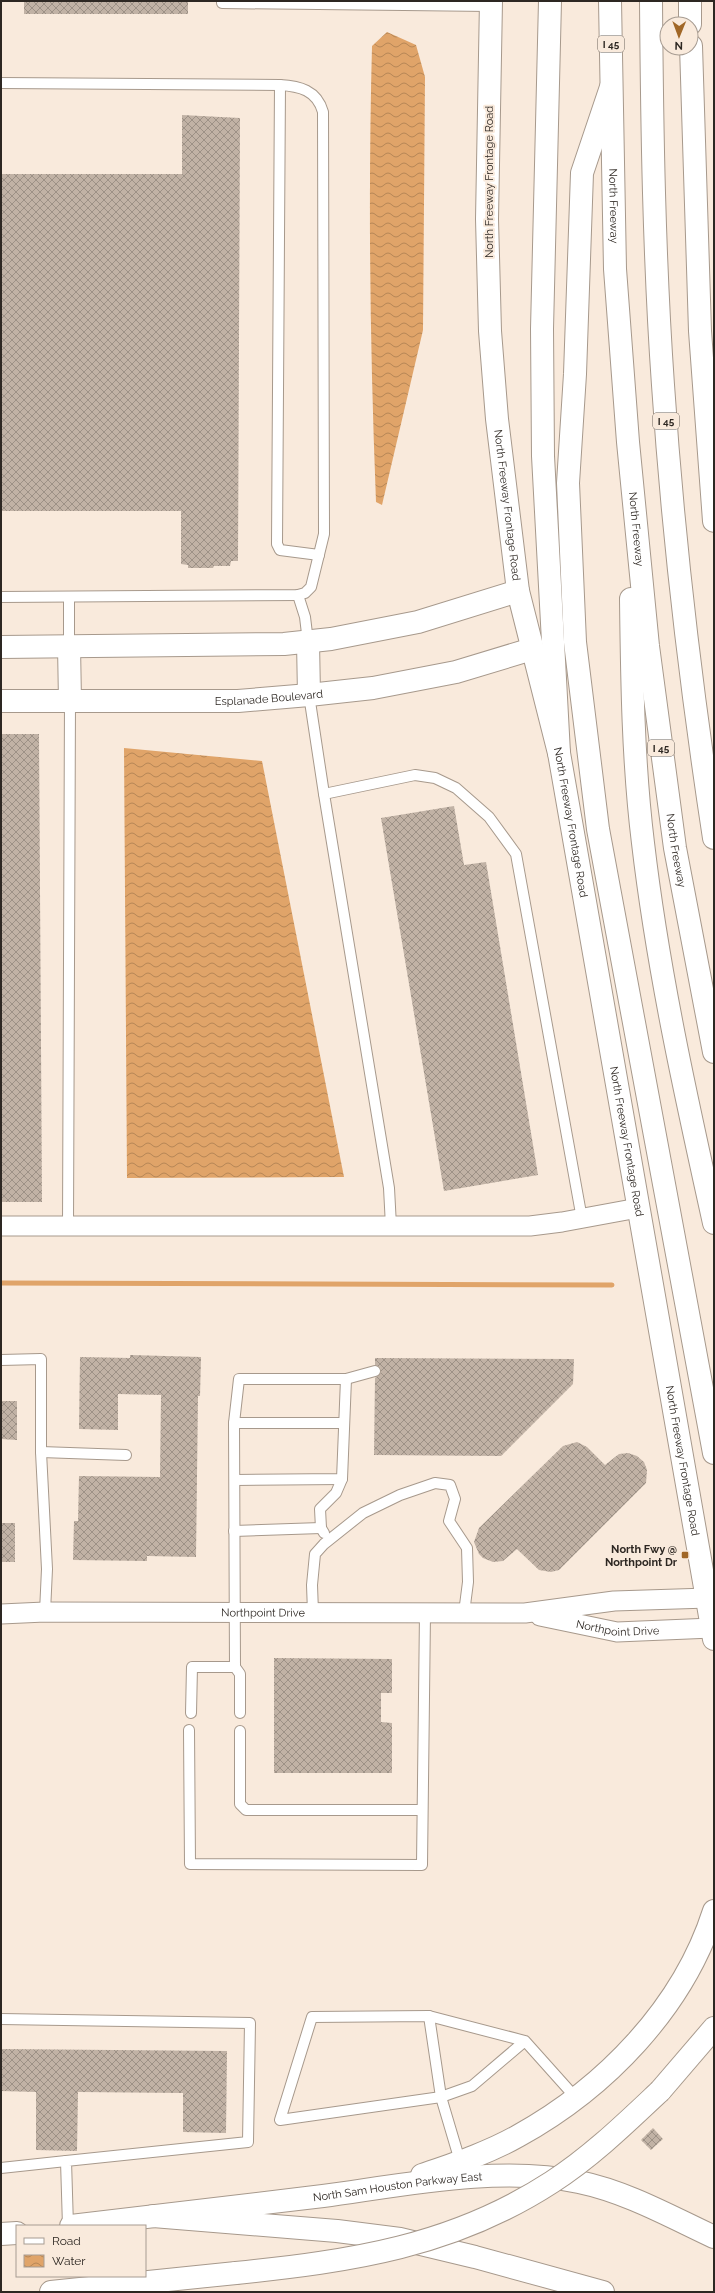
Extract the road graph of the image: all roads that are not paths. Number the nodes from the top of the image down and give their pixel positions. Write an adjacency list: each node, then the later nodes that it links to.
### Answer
1 (222, 1): 6 (lane)
2 (550, 1): 28 (main road)
3 (610, 1): 11 (main road, North Freeway / I 45)
4 (651, 1): 30 (main road, I 45)
5 (690, 1): 7 (main road)
6 (490, 3): 17 (main road, North Freeway Frontage Road)
7 (690, 16)
8 (691, 56): 12 (main road)
9 (1, 83): 10 (lane)
10 (280, 85): 16 (lane); 16 (lane)
11 (611, 87): 14 (main road, North Freeway / I 45); 44 (main road)
12 (700, 331): 13 (main road); 15 (main road)
13 (714, 411)
14 (628, 442): 31 (main road, North Freeway / I 45); 34 (main road)
15 (714, 521)
16 (320, 555): 18 (lane)
17 (518, 590): 21 (main road); 24 (main road, North Freeway Frontage Road)
18 (298, 595): 20 (lane); 21 (lane)
19 (1, 597): 20 (lane)
20 (69, 597): 22 (lane)
21 (308, 642): 22 (main road); 25 (main road)
22 (69, 646): 23 (main road); 27 (main road)
23 (1, 647)
24 (532, 649): 25 (main road, Esplanade Boulevard); 28 (main road, North Freeway Frontage Road)
25 (309, 695): 27 (main road, Esplanade Boulevard); 29 (lane)
26 (1, 701): 27 (main road, Esplanade Boulevard)
27 (70, 701): 36 (lane)
28 (559, 753): 32 (main road, North Freeway Frontage Road)
29 (324, 794): 33 (lane); 37 (lane)
30 (714, 838)
31 (714, 1052)
32 (638, 1208): 33 (street); 51 (main road, North Freeway Frontage Road)
33 (582, 1219): 37 (street)
34 (714, 1223)
35 (1, 1226): 36 (street)
36 (68, 1226): 37 (street)
37 (391, 1226)
38 (1, 1360): 43 (lane)
39 (375, 1371): 40 (lane)
40 (346, 1379): 41 (lane); 42 (lane)
41 (234, 1423): 42 (lane); 46 (lane)
42 (344, 1423): 47 (lane)
43 (41, 1452): 45 (lane); 52 (lane)
44 (714, 1453)
45 (126, 1455)
46 (234, 1480): 47 (lane); 49 (lane)
47 (342, 1480): 48 (lane)
48 (321, 1528): 49 (lane); 50 (lane)
49 (234, 1531): 53 (lane)
50 (328, 1540): 54 (lane); 56 (lane)
51 (708, 1598): 57 (street, Northpoint Drive); 59 (main road, North Freeway Frontage Road)
52 (45, 1612): 53 (street, Northpoint Drive); 58 (street, Northpoint Drive)
53 (234, 1612): 54 (street, Northpoint Drive); 60 (lane)
54 (313, 1612): 55 (street, Northpoint Drive)
55 (425, 1613): 56 (street, Northpoint Drive); 65 (lane)
56 (464, 1613): 57 (street, Northpoint Drive)
57 (525, 1613): 59 (street, Northpoint Drive)
58 (1, 1614)
59 (713, 1633)
60 (235, 1667): 61 (lane); 62 (lane)
61 (191, 1713)
62 (240, 1713)
63 (189, 1730): 65 (lane)
64 (240, 1731): 65 (lane)
65 (422, 1810)
66 (714, 1911): 72 (main road)
67 (429, 2016): 70 (lane); 71 (lane); 71 (lane)
68 (1, 2019): 73 (lane)
69 (714, 2028): 83 (main road, bridge)
70 (525, 2041): 71 (lane); 72 (lane)
71 (441, 2097): 74 (lane)
72 (576, 2098): 74 (main road)
73 (66, 2161): 75 (lane); 78 (lane)
74 (460, 2161): 76 (main road)
75 (1, 2168)
76 (395, 2185): 77 (main road, North Sam Houston Parkway East); 82 (main road, North Sam Houston Parkway East)
77 (153, 2216): 79 (main road, North Sam Houston Parkway East); 84 (main road)
78 (69, 2225)
79 (77, 2225)
80 (16, 2232): 81 (main road)
81 (1, 2234)
82 (714, 2237)
83 (51, 2292)
84 (603, 2292)

